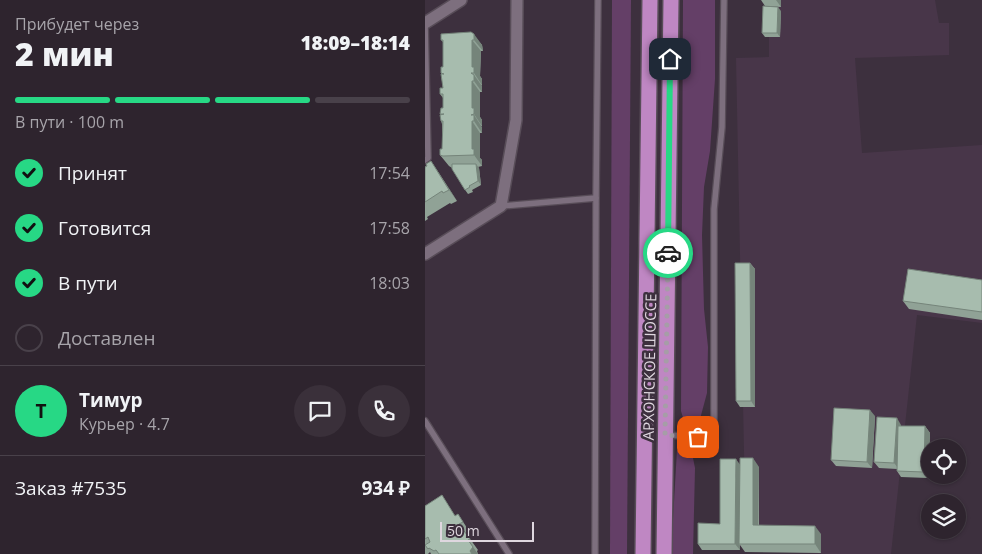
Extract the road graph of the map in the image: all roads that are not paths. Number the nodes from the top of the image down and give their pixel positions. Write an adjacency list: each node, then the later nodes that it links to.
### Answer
1 (461, 0): 7 (street)
2 (517, 0): 11 (street)
3 (598, 0): 10 (lane)
4 (649, 0): 17 (highway, АРХОНСКОЕ ШОССЕ)
5 (671, 0): 14 (highway, АРХОНСКОЕ ШОССЕ)
6 (724, 0): 14 (lane)
7 (425, 23): 8 (lane)
8 (426, 111): 9 (lane)
9 (425, 160)
10 (596, 198): 11 (lane); 16 (lane)
11 (501, 206): 12 (street)
12 (425, 254)
13 (425, 421): 15 (lane)
14 (665, 435): 18 (highway, АРХОНСКОЕ ШОССЕ)
15 (509, 554)
16 (595, 554)
17 (643, 554)
18 (664, 554)

